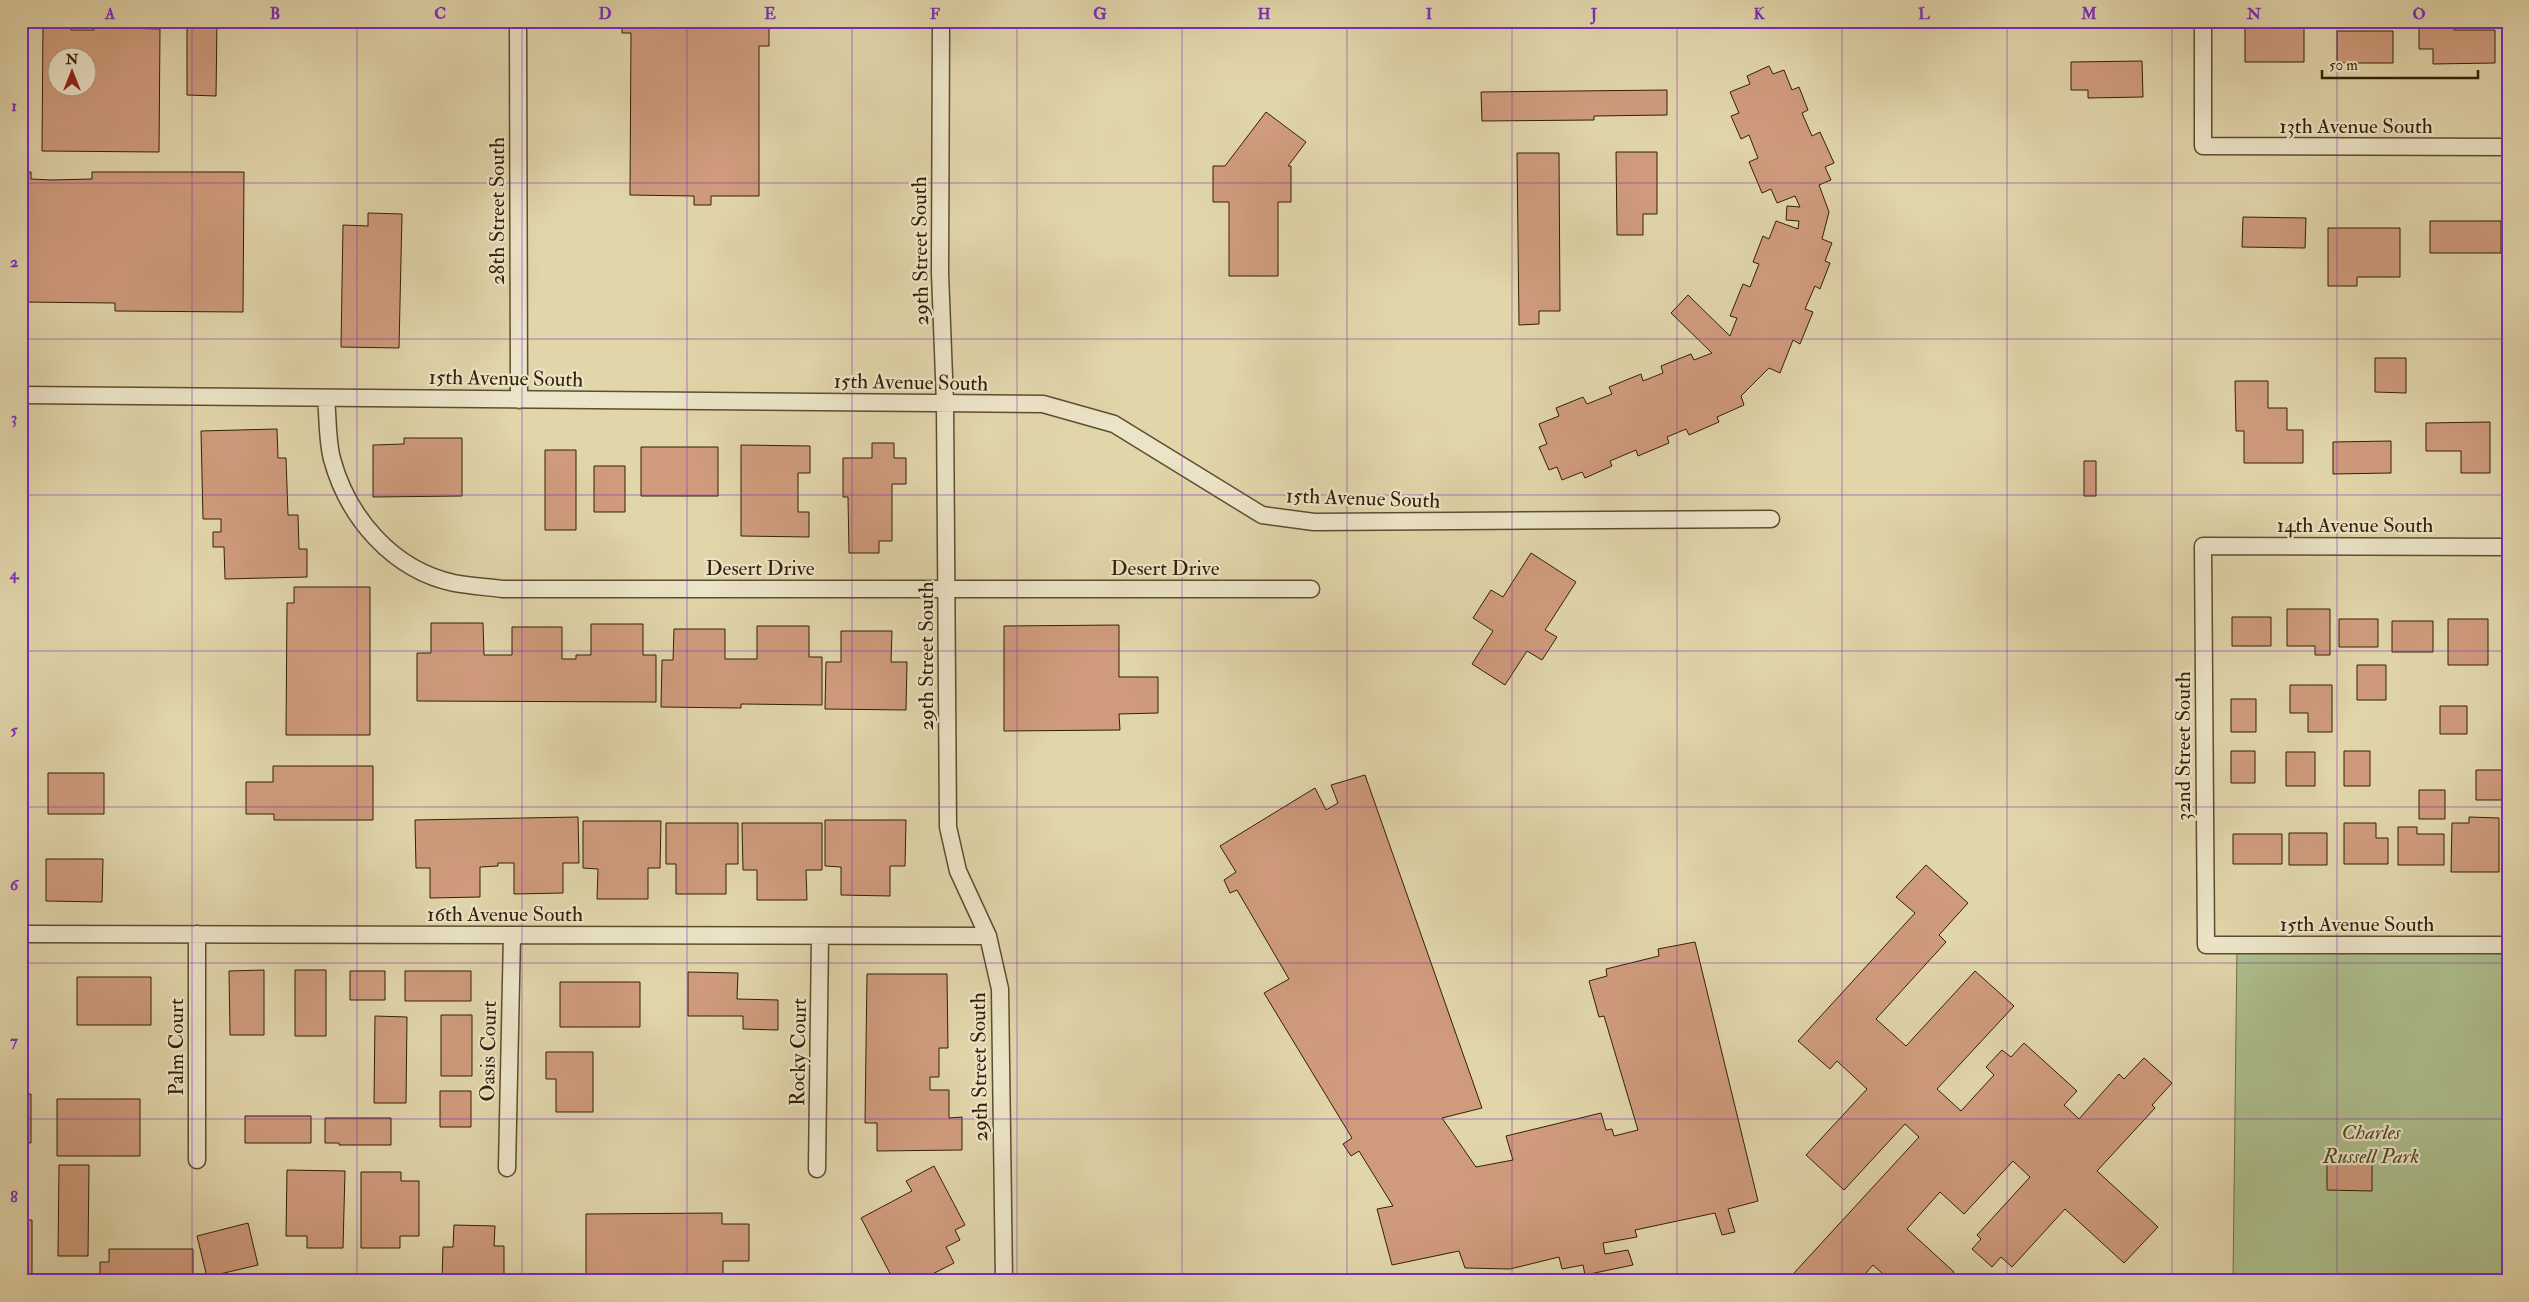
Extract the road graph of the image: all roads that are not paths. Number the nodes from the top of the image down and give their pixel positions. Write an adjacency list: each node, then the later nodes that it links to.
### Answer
1 (518, 21): 7 (street, 28th Street South)
2 (941, 21): 8 (street, 29th Street South)
3 (2203, 21): 4 (street, 13th Avenue South)
4 (2508, 147)
5 (21, 395): 6 (street, 15th Avenue South)
6 (326, 398): 7 (street, 15th Avenue South); 13 (street, Desert Drive)
7 (519, 400): 8 (street, 15th Avenue South)
8 (945, 403): 9 (street, 15th Avenue South); 13 (street, 29th Street South)
9 (1771, 519)
10 (2203, 546): 11 (street, 14th Avenue South); 19 (street, 32nd Street South)
11 (2508, 547)
12 (1311, 589): 13 (street, Desert Drive)
13 (947, 590): 18 (street, 29th Street South)
14 (21, 934): 15 (street, 16th Avenue South)
15 (197, 934): 16 (street, 16th Avenue South); 21 (street, Palm Court)
16 (512, 935): 17 (street, 16th Avenue South); 22 (street, Oasis Court)
17 (820, 936): 18 (street, 16th Avenue South); 23 (street, Rocky Court)
18 (988, 936): 24 (street, 29th Street South)
19 (2206, 945): 20 (street, 15th Avenue South)
20 (2508, 945)
21 (197, 1160)
22 (507, 1168)
23 (817, 1169)
24 (1004, 1281)

